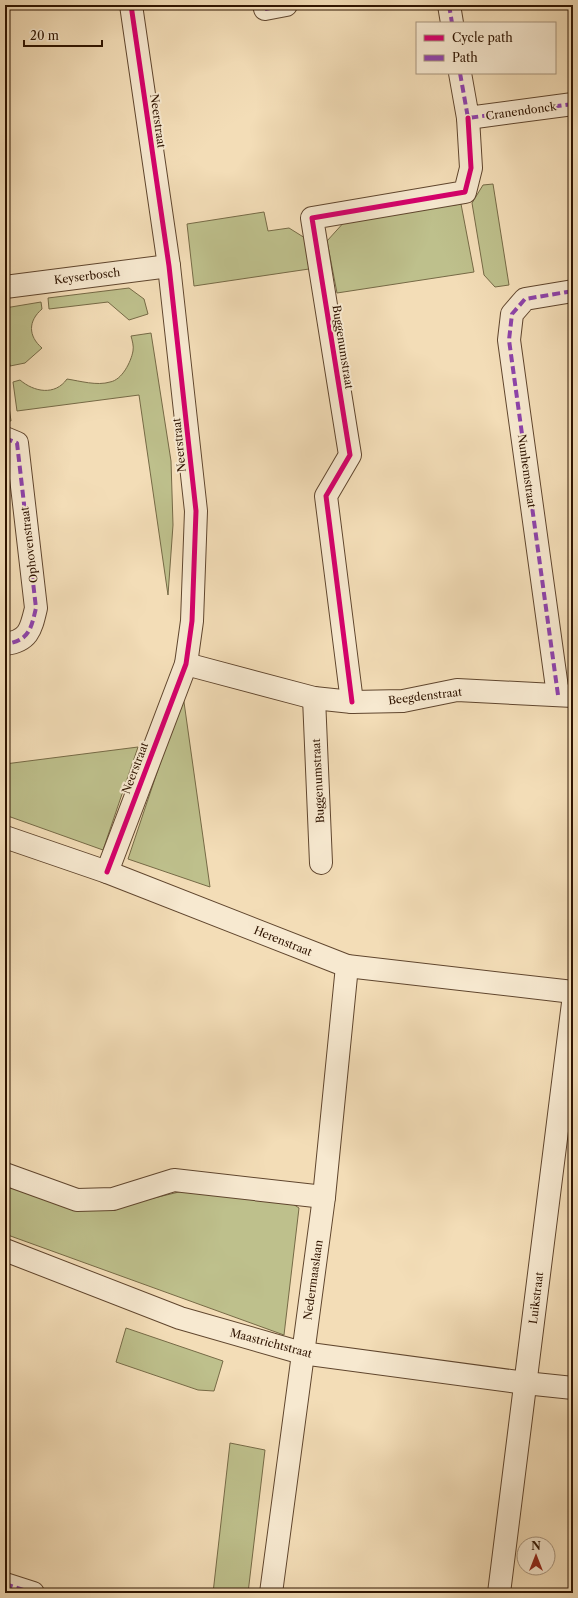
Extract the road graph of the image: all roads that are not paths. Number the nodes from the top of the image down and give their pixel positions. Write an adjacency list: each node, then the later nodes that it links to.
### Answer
1 (131, 5): 9 (street, Neerstraat)
2 (286, 5): 4 (street)
3 (449, 5): 5 (street)
4 (265, 9)
5 (452, 22)
6 (460, 74): 8 (street)
7 (573, 104): 8 (street, Cranendonck)
8 (468, 118): 17 (street, Buggenumstraat)
9 (169, 266): 10 (street, Keyserbosch); 14 (street, Neerstraat)
10 (5, 287)
11 (573, 292): 15 (street, Nunhemstraat)
12 (5, 438): 13 (street, Ophovenstraat)
13 (5, 644)
14 (186, 664): 16 (street, Beegdenstraat); 20 (street, Neerstraat)
15 (565, 696): 17 (street, Beegdenstraat)
16 (314, 698): 17 (street, Beegdenstraat); 19 (street, Buggenumstraat)
17 (352, 702)
18 (5, 837): 20 (street, Herenstraat)
19 (321, 863)
20 (107, 872): 21 (street, Herenstraat)
21 (347, 966): 22 (street, Herenstraat); 25 (street, Nedermaaslaan)
22 (573, 992)
23 (573, 1003): 28 (street, Luikstraat)
24 (5, 1174): 25 (street)
25 (324, 1197): 27 (street, Nedermaaslaan)
26 (5, 1250): 27 (street, Maastrichtstraat)
27 (302, 1353): 28 (street, Maastrichtstraat); 32 (street, Nedermaaslaan)
28 (525, 1383): 29 (street, Maastrichtstraat); 33 (street, Luikstraat)
29 (573, 1388)
30 (5, 1584): 31 (street)
31 (33, 1593)
32 (271, 1593)
33 (499, 1593)

